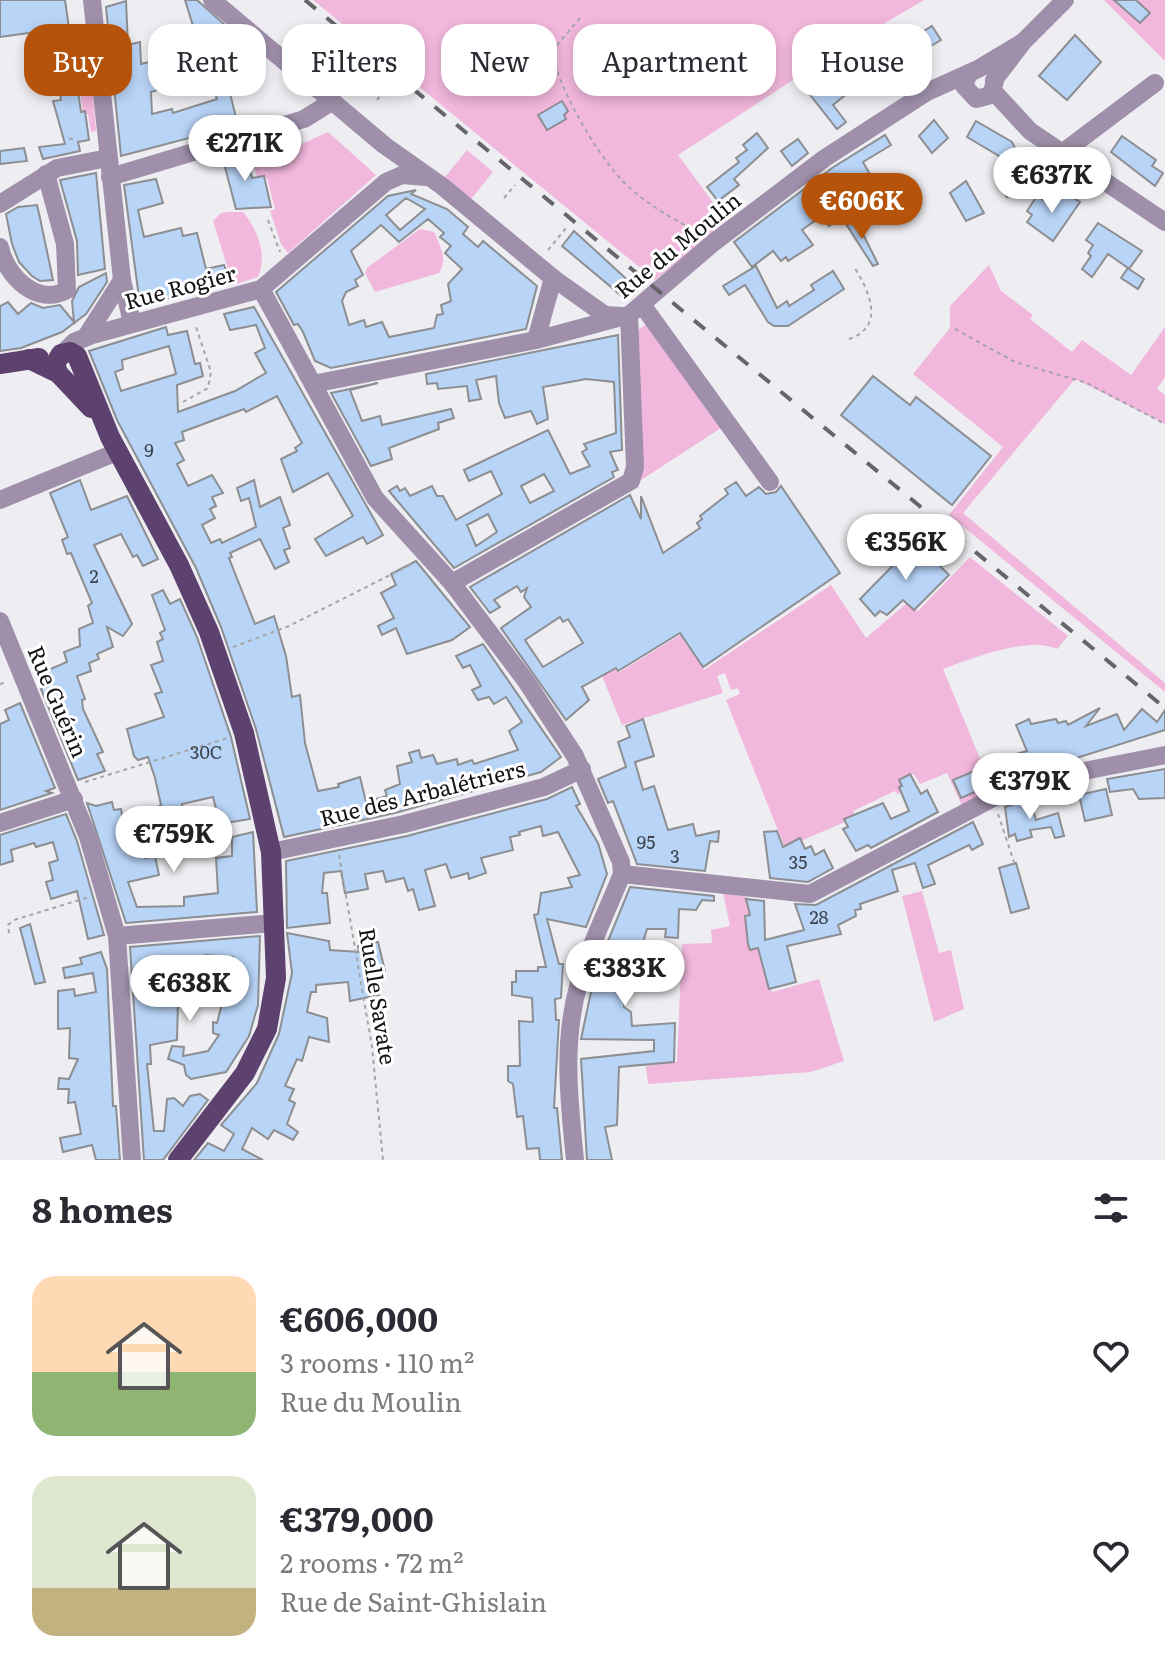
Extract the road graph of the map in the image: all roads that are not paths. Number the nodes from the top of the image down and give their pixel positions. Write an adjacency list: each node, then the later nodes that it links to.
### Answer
1 (92, 0): 9 (street)
2 (212, 0): 6 (street)
3 (1065, 0): 5 (street, Rue du Moulin)
4 (1162, 81): 8 (street)
5 (980, 84): 8 (street); 20 (street, Rue du Moulin)
6 (333, 101): 7 (street); 9 (street)
7 (384, 145): 11 (street); 12 (street)
8 (1062, 153): 15 (street)
9 (109, 167): 10 (street); 18 (street)
10 (46, 174): 13 (street); 16 (street)
11 (394, 175): 12 (street); 14 (street); 19 (street, Rue Rogier)
12 (426, 177): 14 (street)
13 (0, 204)
14 (471, 211): 17 (street)
15 (1165, 222)
16 (0, 247)
17 (553, 278): 20 (street); 23 (street)
18 (122, 280): 21 (street); 22 (street)
19 (261, 289): 21 (street, Rue Rogier); 26 (street)
20 (636, 311): 23 (street, Rue du Moulin); 28 (street); 30 (street)
21 (132, 323): 22 (street, Rue Rogier)
22 (88, 336): 25 (street, Rue Rogier)
23 (536, 340): 26 (street, Rue du Moulin)
24 (0, 364): 25 (main road)
25 (67, 364): 27 (main road)
26 (313, 384): 30 (street)
27 (114, 444): 29 (street); 36 (main road)
28 (770, 482)
29 (0, 500)
30 (452, 583): 33 (street)
31 (0, 621): 34 (street, Rue Guérin)
32 (1165, 755): 37 (street)
33 (582, 769): 36 (street, Rue des Arbalétriers); 37 (street)
34 (72, 793): 35 (street); 39 (street, Rue Guérin)
35 (0, 823)
36 (271, 852): 38 (main road)
37 (622, 874): 42 (street)
38 (275, 923): 39 (street); 41 (main road)
39 (117, 936): 40 (street, Rue Guérin)
40 (132, 1160)
41 (178, 1160)
42 (575, 1160)

